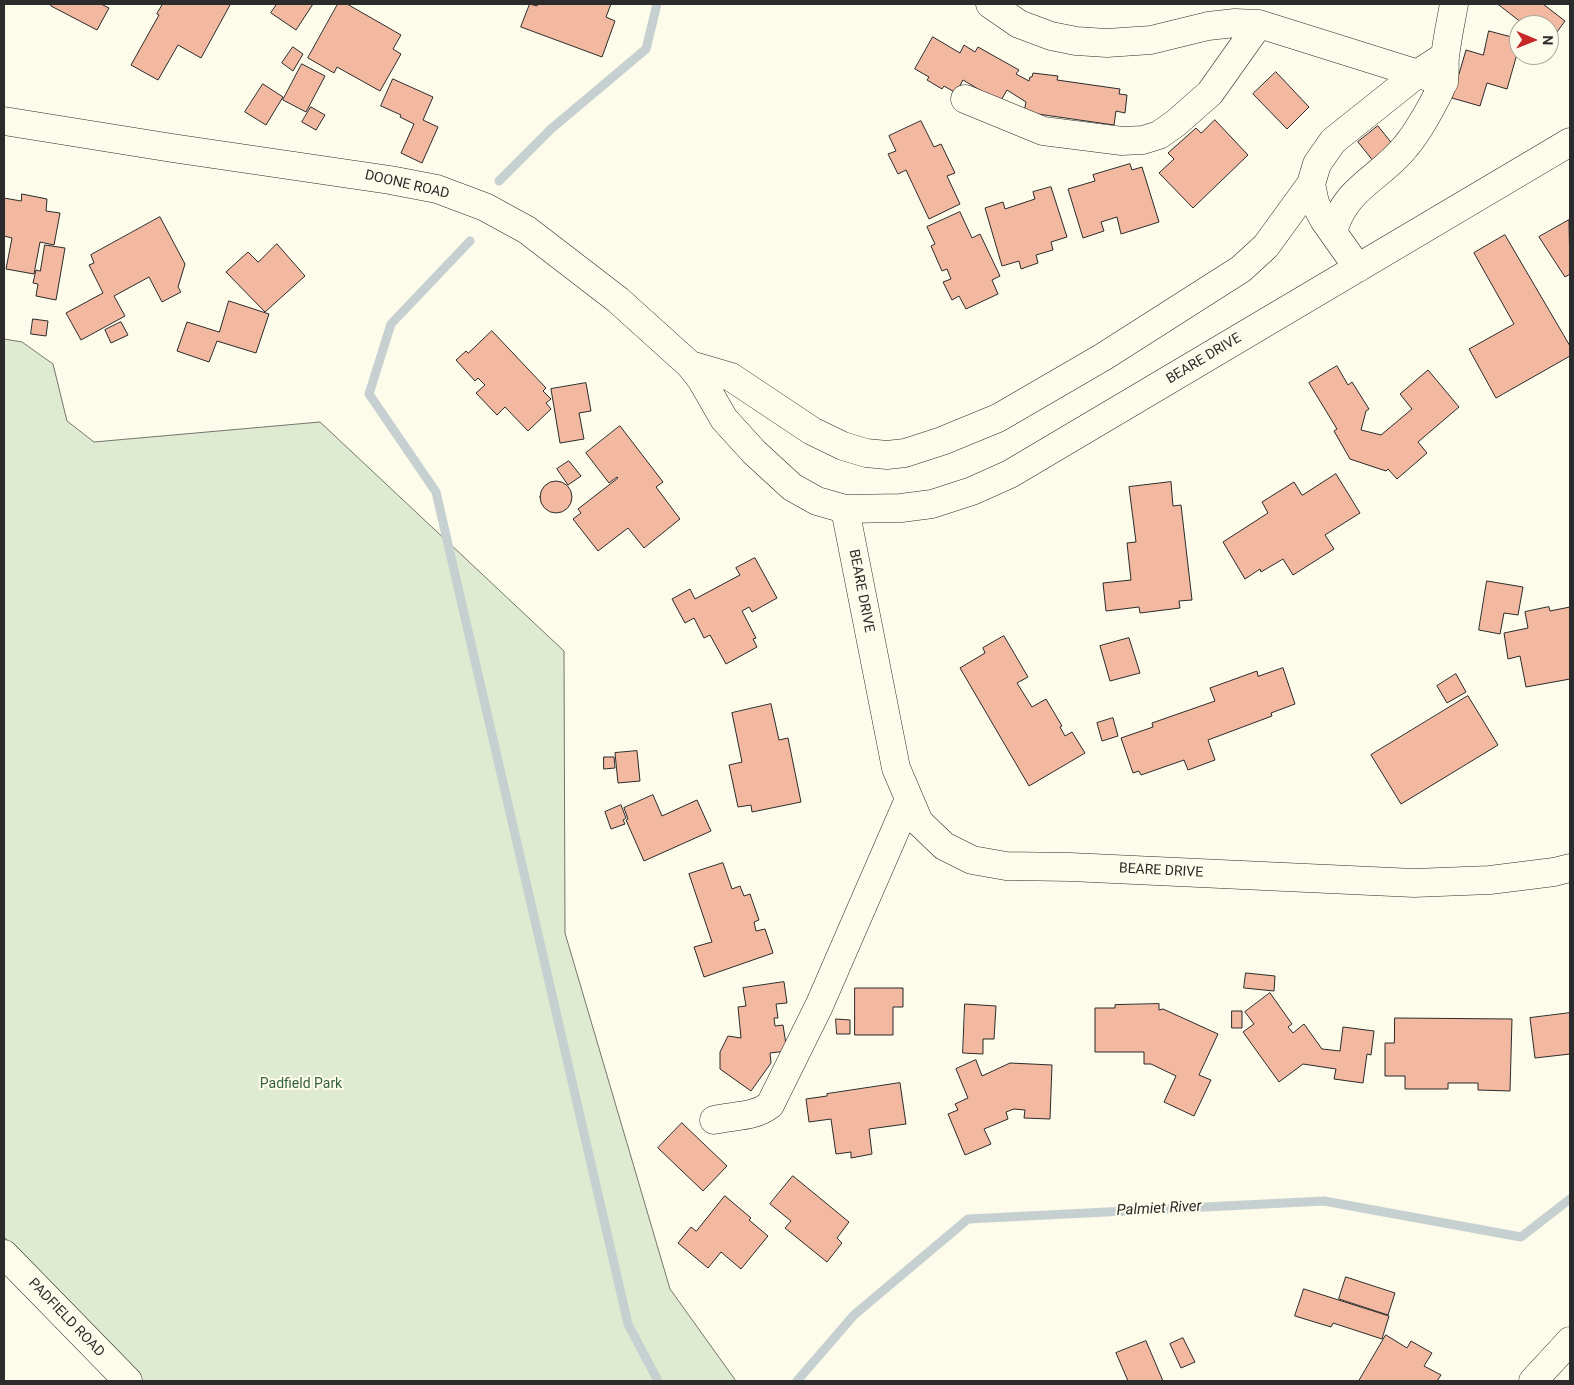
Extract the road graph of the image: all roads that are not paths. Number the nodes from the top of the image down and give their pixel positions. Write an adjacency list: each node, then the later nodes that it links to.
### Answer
1 (990, 4): 3 (street)
2 (1454, 4): 4 (street)
3 (1259, 24): 5 (street); 6 (street)
4 (1444, 69): 5 (street); 10 (street)
5 (1417, 74): 9 (street)
6 (965, 99)
7 (4, 121): 12 (street, DOONE ROAD)
8 (1570, 142): 11 (street, BEARE DRIVE)
9 (1311, 184): 10 (street); 12 (street)
10 (1333, 232): 11 (street)
11 (1358, 268): 13 (street, BEARE DRIVE)
12 (690, 364): 13 (street, DOONE ROAD)
13 (845, 509): 14 (street, BEARE DRIVE)
14 (909, 799): 15 (street, BEARE DRIVE); 16 (street)
15 (1570, 868)
16 (714, 1120)
17 (4, 1254): 19 (street, PADFIELD ROAD)
18 (1570, 1341): 20 (street)
19 (128, 1381)
20 (1533, 1381)

